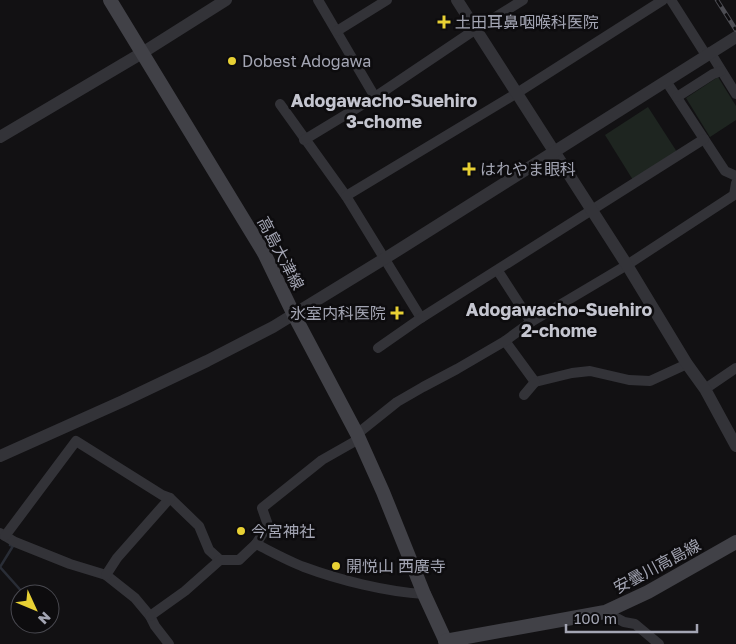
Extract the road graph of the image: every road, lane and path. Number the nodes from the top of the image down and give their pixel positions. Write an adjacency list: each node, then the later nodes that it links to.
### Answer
1 (110, 0): 12 (main road, 高島大津線)
2 (226, 0): 12 (street)
3 (318, 0): 10 (street)
4 (387, 0): 10 (street)
5 (457, 0): 9 (street)
6 (523, 0): 9 (street)
7 (663, 0): 16 (street)
8 (671, 0): 13 (street)
9 (476, 29): 16 (street); 18 (street)
10 (338, 31): 18 (street)
11 (736, 36): 13 (street)
12 (142, 53): 21 (street); 32 (main road, 高島大津線)
13 (708, 54): 14 (street); 15 (street)
14 (721, 71): 17 (street); 19 (street)
15 (666, 81): 19 (street); 24 (street)
16 (517, 93): 24 (street); 27 (street)
17 (736, 94)
18 (375, 97): 23 (street)
19 (677, 97): 22 (street)
20 (280, 104): 23 (street)
21 (0, 137)
22 (704, 139): 25 (street); 28 (street)
23 (304, 140): 27 (street)
24 (554, 152): 28 (street); 29 (street)
25 (736, 176)
26 (736, 184): 30 (street)
27 (346, 196): 29 (street)
28 (592, 210): 30 (street); 31 (street)
29 (384, 259): 32 (street); 33 (street)
30 (627, 265): 34 (street); 37 (street)
31 (498, 271): 33 (street); 34 (street)
32 (294, 315): 42 (main road, 高島大津線); 44 (street)
33 (421, 318): 36 (street)
34 (531, 322): 35 (street)
35 (505, 341): 39 (street); 42 (street)
36 (378, 348)
37 (687, 364): 39 (street); 40 (street)
38 (736, 368): 40 (street)
39 (535, 382): 41 (street)
40 (705, 389): 43 (street)
41 (524, 395)
42 (358, 437): 48 (street); 51 (main road, 高島大津線)
43 (736, 446)
44 (0, 456)
45 (170, 498): 46 (street); 49 (street); 50 (street)
46 (3, 534): 50 (street)
47 (736, 542): 52 (main road, 安曇川高島線)
48 (256, 544): 49 (street); 51 (street)
49 (220, 560): 53 (street)
50 (106, 574): 53 (street)
51 (424, 594): 54 (main road, 高島大津線)
52 (605, 612): 54 (main road, 安曇川高島線); 56 (street)
53 (150, 616): 55 (street)
54 (444, 643)
55 (169, 644)
56 (659, 644)

